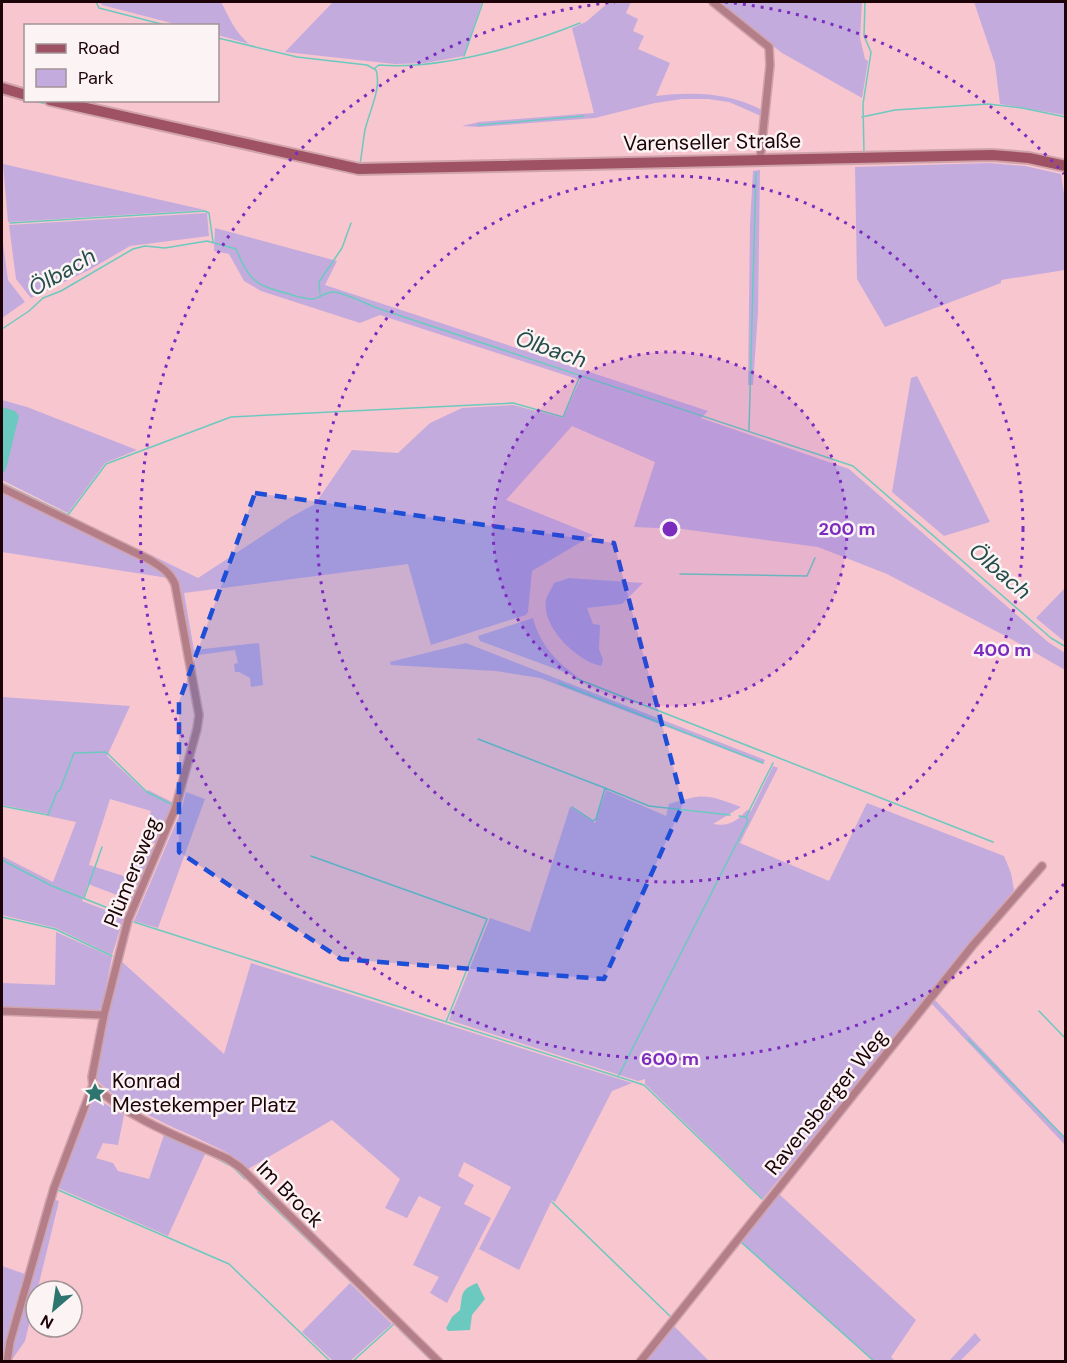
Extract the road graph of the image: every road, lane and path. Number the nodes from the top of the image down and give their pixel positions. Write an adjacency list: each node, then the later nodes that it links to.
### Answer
1 (713, 2): 5 (street)
2 (2, 88): 3 (main road)
3 (24, 94)
4 (59, 102): 5 (main road, Varenseller Straße)
5 (760, 160): 6 (main road, Varenseller Straße)
6 (1065, 166)
7 (2, 488): 10 (street, Plümersweg)
8 (1042, 866): 14 (street, Ravensberger Weg)
9 (2, 1011): 10 (street)
10 (104, 1016): 11 (street, Plümersweg)
11 (93, 1085): 12 (street, Plümersweg); 13 (street, Im Brock)
12 (7, 1362)
13 (439, 1362)
14 (640, 1362)

